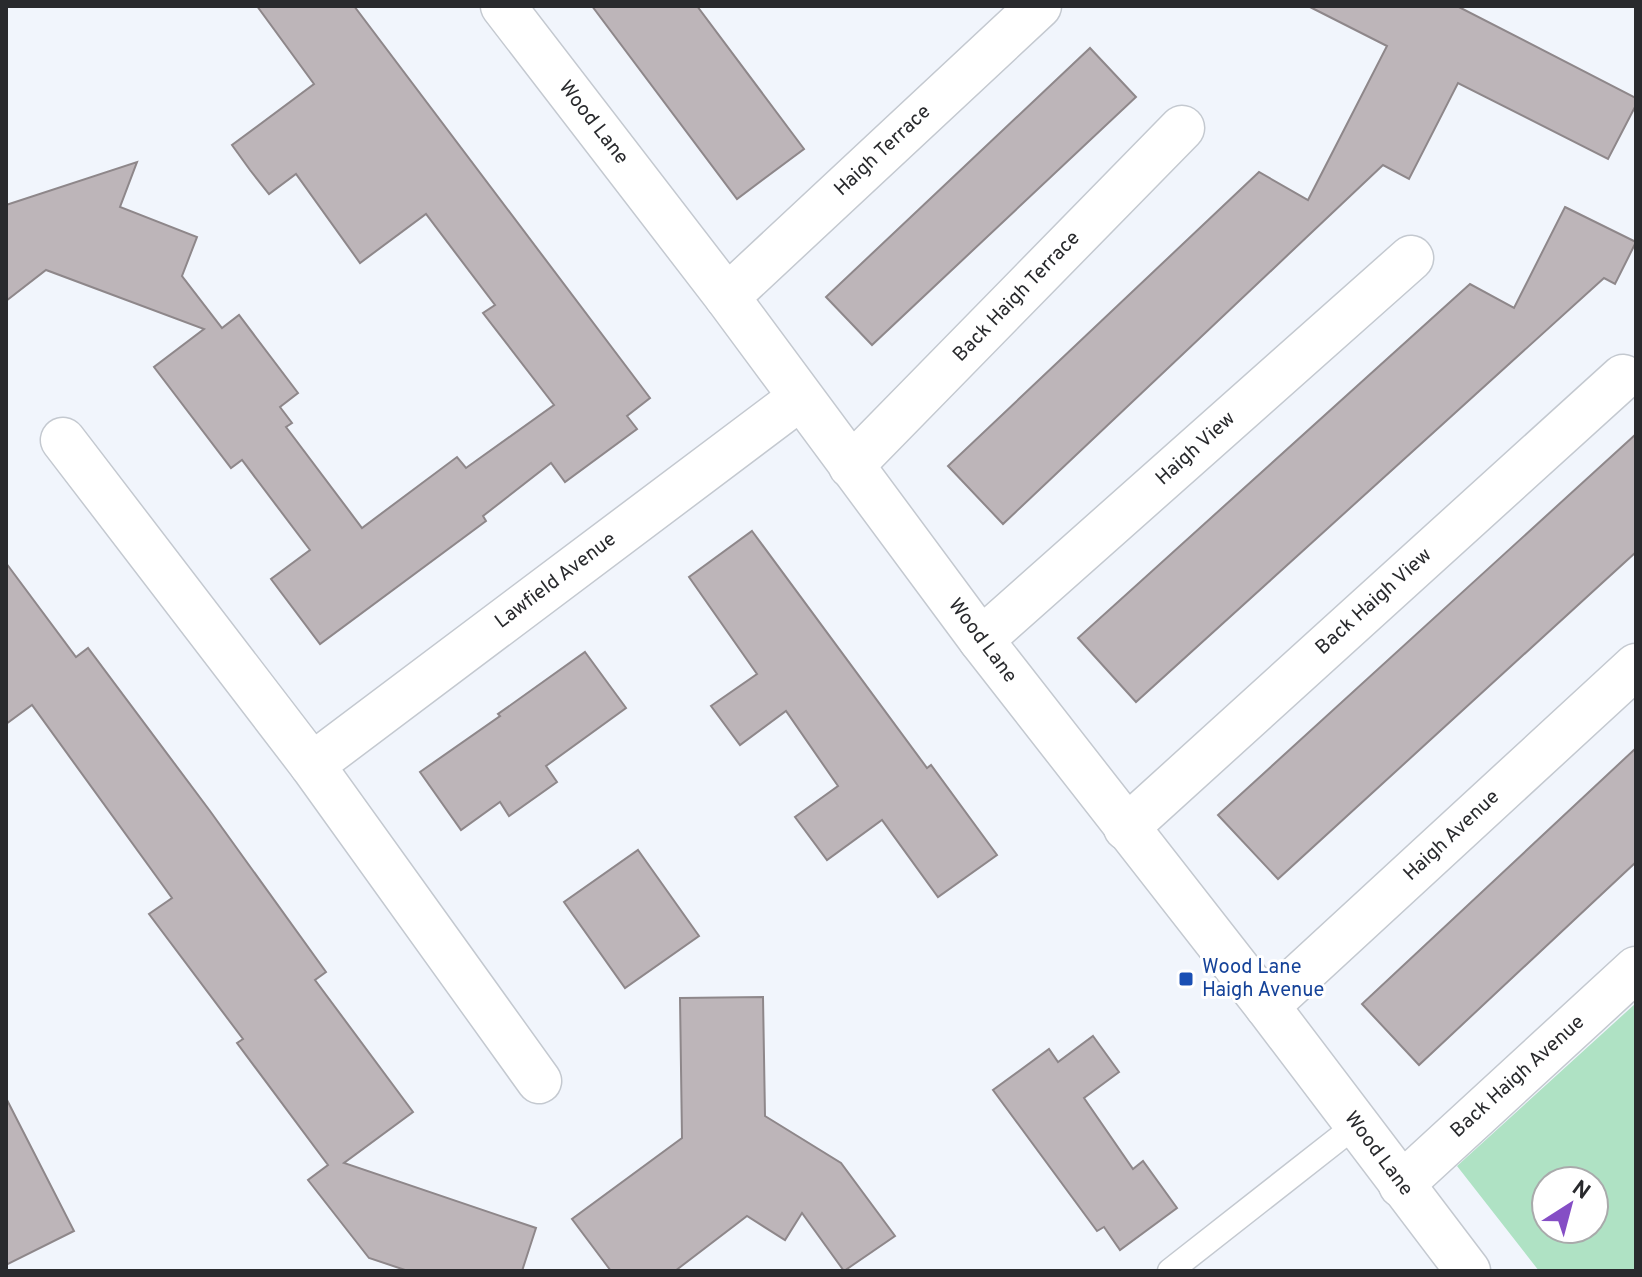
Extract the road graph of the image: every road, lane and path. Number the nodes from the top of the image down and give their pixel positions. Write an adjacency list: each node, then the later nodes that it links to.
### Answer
1 (503, 6): 5 (street, Wood Lane)
2 (1039, 6): 5 (street, Haigh Terrace)
3 (1182, 128): 9 (street, Back Haigh Terrace)
4 (1411, 258): 10 (street, Haigh View)
5 (727, 297): 7 (street, Wood Lane)
6 (1623, 377): 13 (street, Back Haigh View)
7 (800, 398): 9 (street, Wood Lane); 12 (street, Lawfield Avenue)
8 (63, 440): 12 (street)
9 (851, 466): 10 (street, Wood Lane)
10 (981, 640): 13 (street, Wood Lane)
11 (1636, 666): 15 (street, Haigh Avenue)
12 (312, 765): 16 (street)
13 (1126, 828): 15 (street, Wood Lane)
14 (1636, 969): 18 (street, Back Haigh Avenue)
15 (1267, 1006): 17 (street, Wood Lane)
16 (539, 1081)
17 (1356, 1125): 18 (street, Wood Lane); 19 (lane)
18 (1401, 1185): 20 (street, Wood Lane)
19 (1170, 1271)
20 (1468, 1271)

